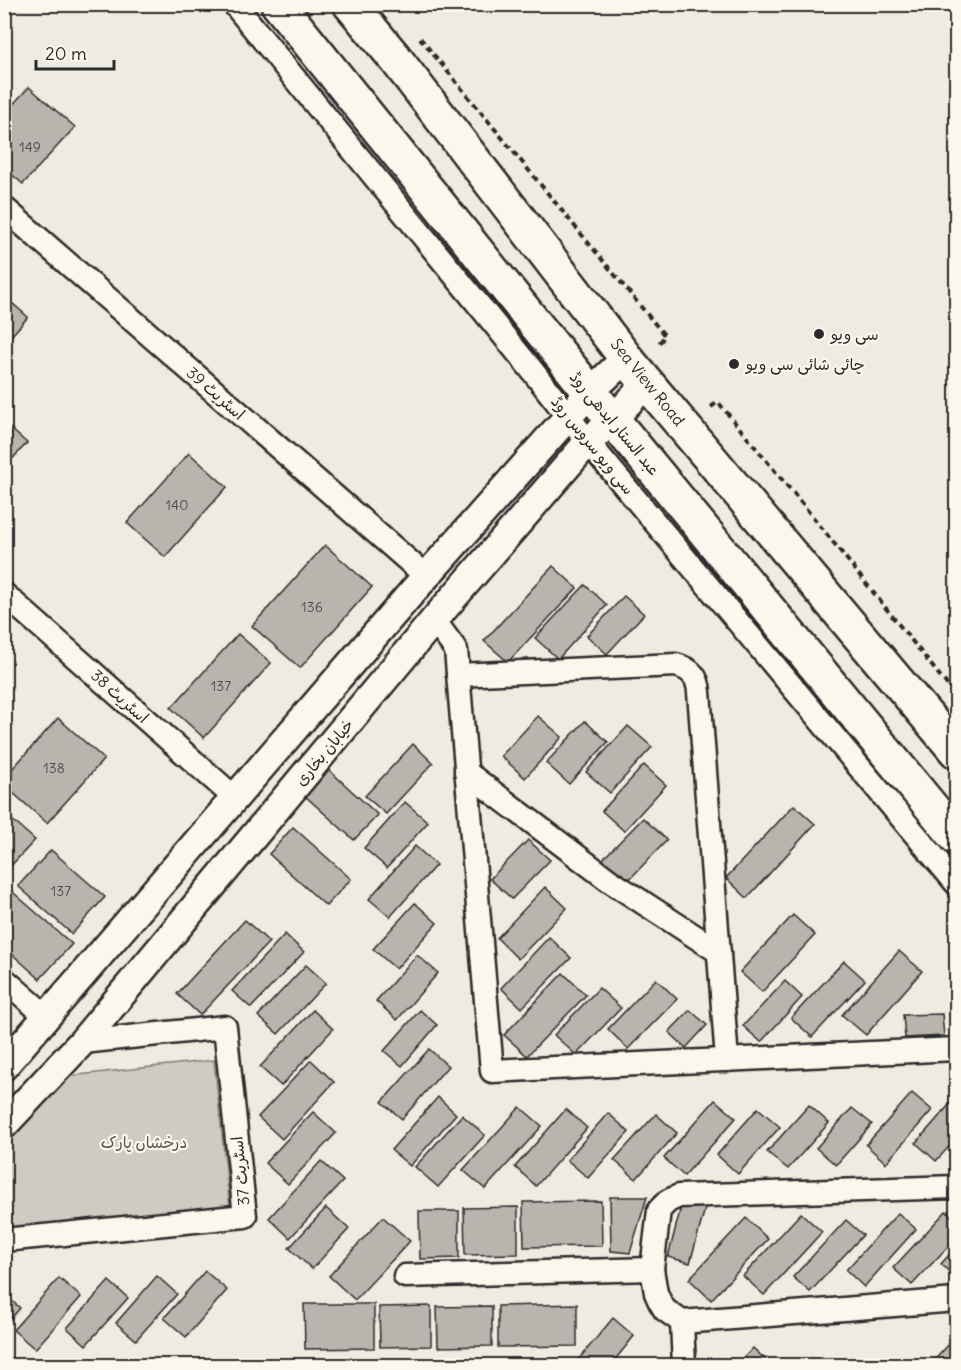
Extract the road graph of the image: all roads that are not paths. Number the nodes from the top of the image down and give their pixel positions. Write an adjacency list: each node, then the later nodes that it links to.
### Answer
1 (234, 4): 7 (street, سی ویو سروس روڈ)
2 (278, 4): 7 (main road, عبد الستار ایدھی روڈ)
3 (350, 4): 5 (main road, Sea View Road)
4 (4, 208): 10 (street, اسٹریٹ 39)
5 (626, 357): 6 (main road, Sea View Road); 7 (street)
6 (647, 383): 8 (street, خیابان بخاری); 14 (main road, Sea View Road)
7 (579, 404): 8 (main road, عبد الستار ایدھی روڈ); 9 (street, سی ویو سروس روڈ); 10 (street)
8 (613, 419): 9 (street, خیابان بخاری); 17 (main road, عبد الستار ایدھی روڈ)
9 (588, 442): 12 (street, خیابان بخاری); 18 (street, سی ویو سروس روڈ)
10 (427, 577): 16 (street)
11 (4, 594): 16 (street, اسٹریٹ 38)
12 (434, 620): 13 (street); 22 (street, خیابان بخاری)
13 (458, 675): 15 (street); 19 (street)
14 (957, 751)
15 (466, 772): 19 (street); 24 (street)
16 (235, 798): 21 (street)
17 (957, 837)
18 (957, 883)
19 (718, 952): 24 (street)
20 (4, 979): 21 (street)
21 (47, 1017): 25 (street)
22 (82, 1042): 26 (street, خیابان بخاری); 28 (street, اسٹریٹ 37)
23 (957, 1049): 24 (street)
24 (727, 1060)
25 (4, 1066)
26 (4, 1125)
27 (957, 1187): 29 (street)
28 (4, 1240)
29 (652, 1269): 30 (street); 32 (street)
30 (405, 1276)
31 (957, 1300): 32 (street)
32 (682, 1322): 33 (street)
33 (684, 1365)

